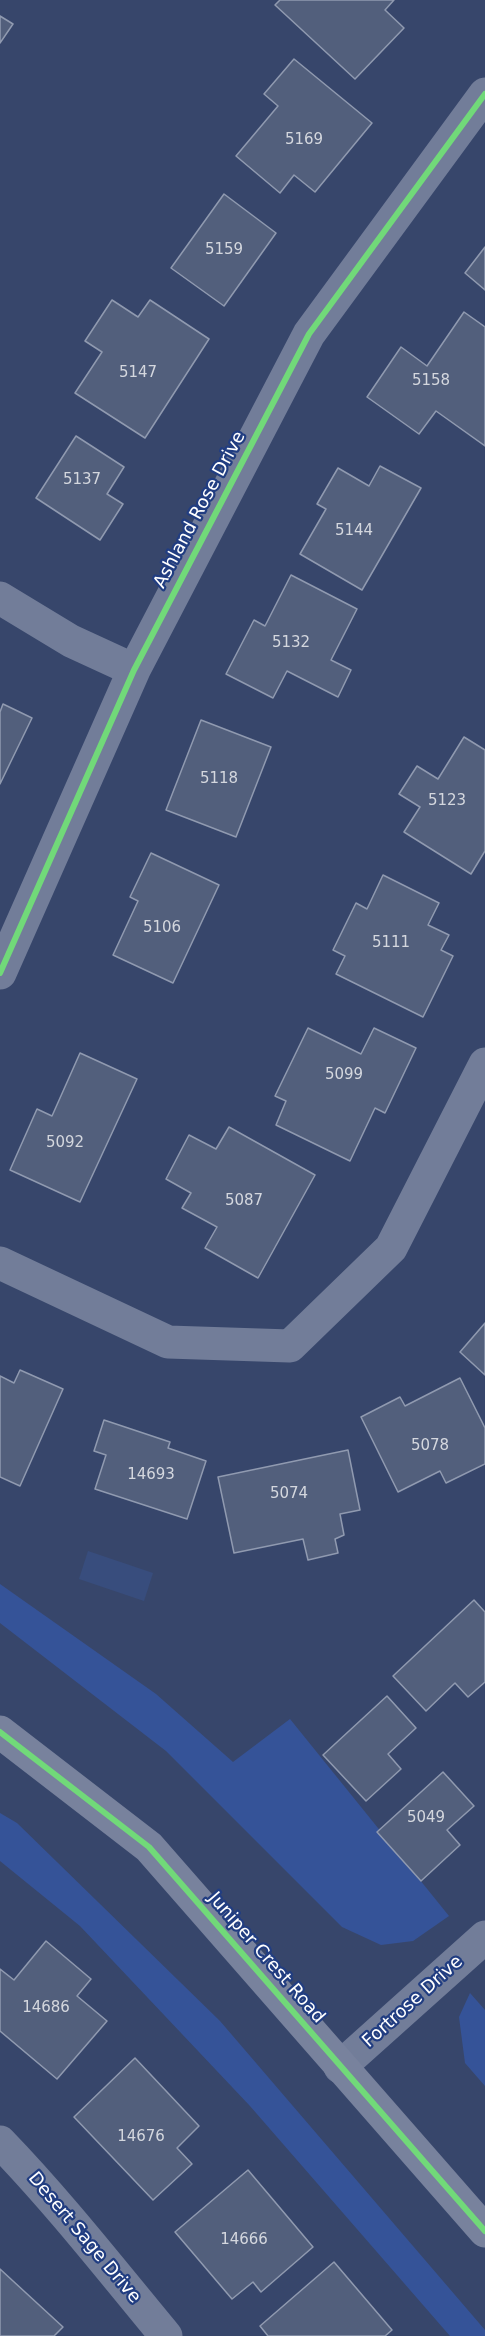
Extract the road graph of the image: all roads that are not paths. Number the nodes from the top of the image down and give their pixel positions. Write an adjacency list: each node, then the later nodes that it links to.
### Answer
1 (485, 94): 3 (street, Ashland Rose Drive)
2 (0, 598): 3 (street)
3 (134, 670): 4 (street, Ashland Rose Drive)
4 (0, 974)
5 (485, 1064): 6 (street)
6 (0, 1263)
7 (0, 1732): 9 (street, Juniper Crest Road)
8 (485, 1937): 9 (street, Fortrose Drive)
9 (340, 2067): 11 (street, Juniper Crest Road)
10 (0, 2142): 12 (street, Desert Sage Drive)
11 (485, 2231)
12 (166, 2336)

